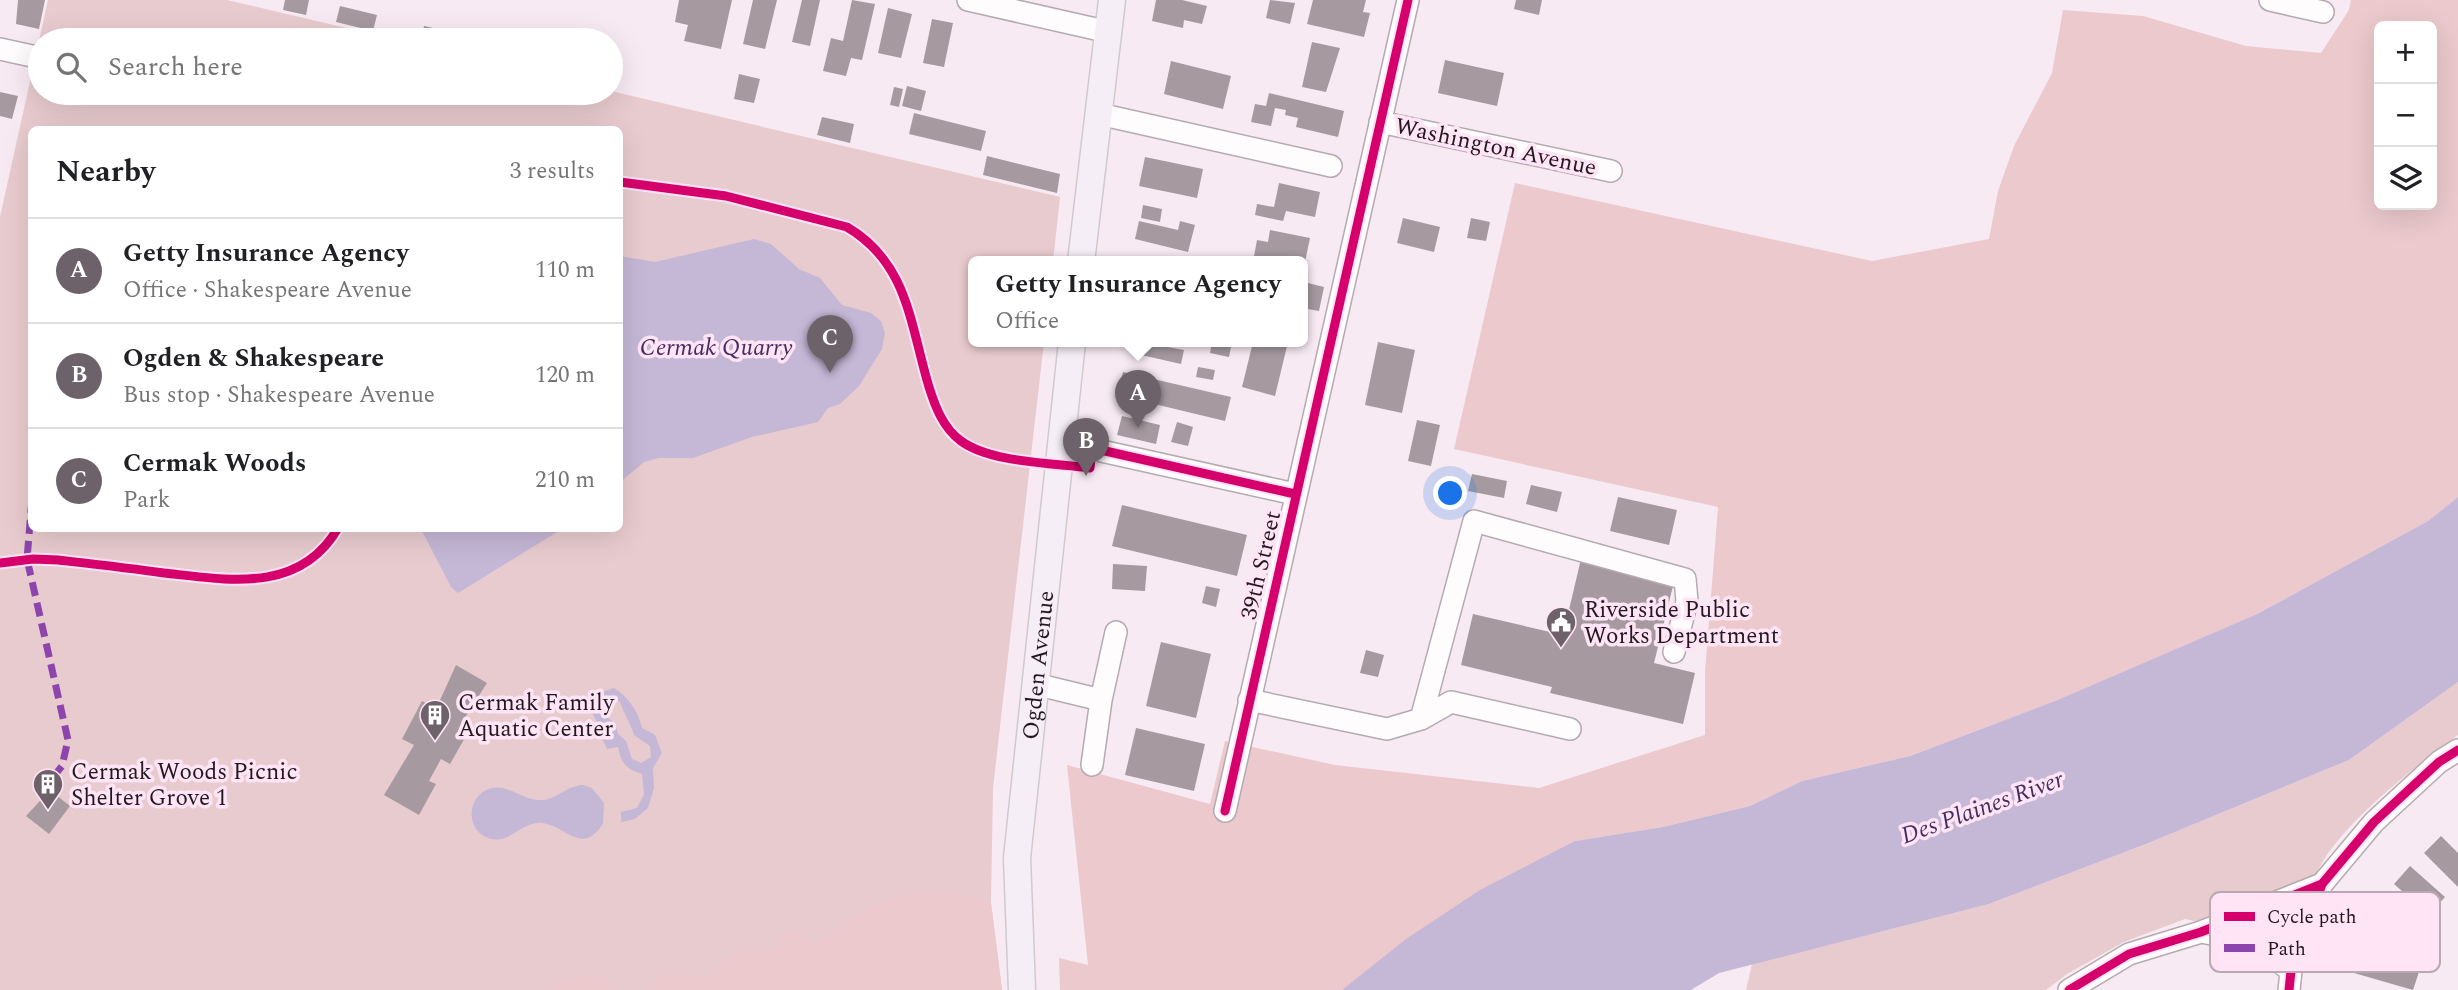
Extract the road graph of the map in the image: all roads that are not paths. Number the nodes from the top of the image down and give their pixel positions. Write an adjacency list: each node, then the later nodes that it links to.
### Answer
1 (968, 0): 6 (street)
2 (1112, 0): 6 (main road)
3 (1408, 0): 10 (street, 39th Street)
4 (2270, 0): 5 (street)
5 (2323, 12)
6 (1108, 32): 9 (main road)
7 (0, 49): 8 (street)
8 (28, 55)
9 (1099, 114): 11 (street); 13 (main road)
10 (1380, 122): 12 (street, Washington Avenue); 16 (street, 39th Street)
11 (1331, 166)
12 (1611, 171)
13 (1083, 256)
14 (1071, 347): 15 (main road, Ogden Avenue)
15 (1061, 442): 16 (street); 19 (main road, Ogden Avenue)
16 (1295, 494): 21 (street, 39th Street)
17 (1116, 632): 20 (street)
18 (1674, 652): 22 (street)
19 (1035, 684): 20 (street); 33 (main road, Ogden Avenue)
20 (1101, 700): 25 (street)
21 (1249, 700): 22 (street); 26 (street, 39th Street)
22 (1421, 719): 23 (street)
23 (1570, 729)
24 (2458, 750): 27 (street)
25 (1092, 765)
26 (1225, 811)
27 (2322, 884): 28 (street); 29 (street)
28 (2302, 892)
29 (2319, 892)
30 (2210, 928): 31 (street)
31 (2201, 932): 32 (street); 34 (street)
32 (2210, 934)
33 (1022, 990)
34 (2069, 990)

